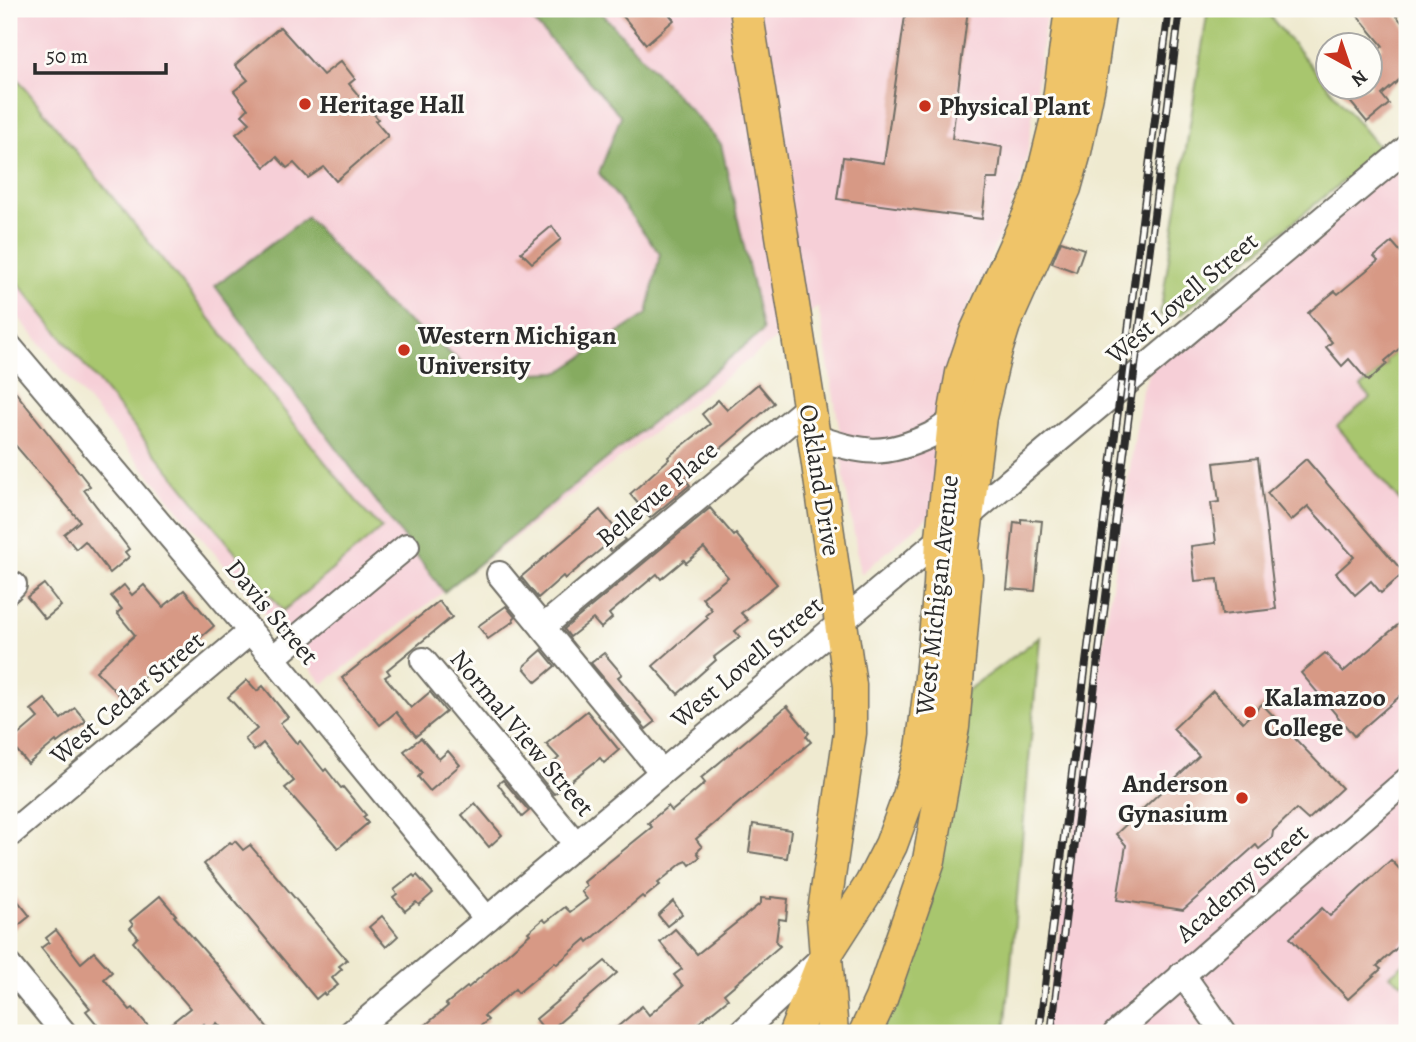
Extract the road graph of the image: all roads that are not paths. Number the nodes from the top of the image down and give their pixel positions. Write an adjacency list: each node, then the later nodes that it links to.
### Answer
1 (747, 9): 8 (main road, Oakland Drive)
2 (1071, 9): 5 (main road)
3 (1100, 9): 5 (main road)
4 (1407, 148): 9 (street, West Lovell Street)
5 (1063, 149): 7 (main road, West Michigan Avenue)
6 (10, 350): 15 (street, Davis Street)
7 (967, 418): 8 (street); 9 (main road, West Michigan Avenue); 10 (main road, West Michigan Avenue)
8 (811, 422): 13 (main road, Oakland Drive); 14 (street, Bellevue Place)
9 (968, 516): 10 (street, West Lovell Street); 31 (main road, West Michigan Avenue)
10 (942, 537): 13 (street, West Lovell Street); 23 (main road, West Michigan Avenue)
11 (407, 546): 16 (street)
12 (499, 574): 14 (street)
13 (842, 621): 18 (street, West Lovell Street); 23 (main road, Oakland Drive)
14 (543, 627): 18 (street)
15 (250, 632): 16 (street, Davis Street); 20 (street, West Cedar Street)
16 (273, 658): 22 (street, Davis Street)
17 (423, 660): 21 (street, Normal View Street)
18 (662, 771): 21 (street, West Lovell Street)
19 (1404, 791): 25 (street, Academy Street)
20 (9, 835)
21 (576, 844): 22 (street, West Lovell Street)
22 (487, 919): 27 (street, West Lovell Street)
23 (826, 954): 28 (street); 29 (main road, West Michigan Avenue); 30 (main road, Oakland Drive)
24 (9, 966): 26 (street)
25 (1182, 974): 32 (street, Academy Street); 33 (street)
26 (64, 1033)
27 (351, 1033)
28 (741, 1033)
29 (796, 1033)
30 (832, 1033)
31 (865, 1033)
32 (1116, 1033)
33 (1224, 1033)

